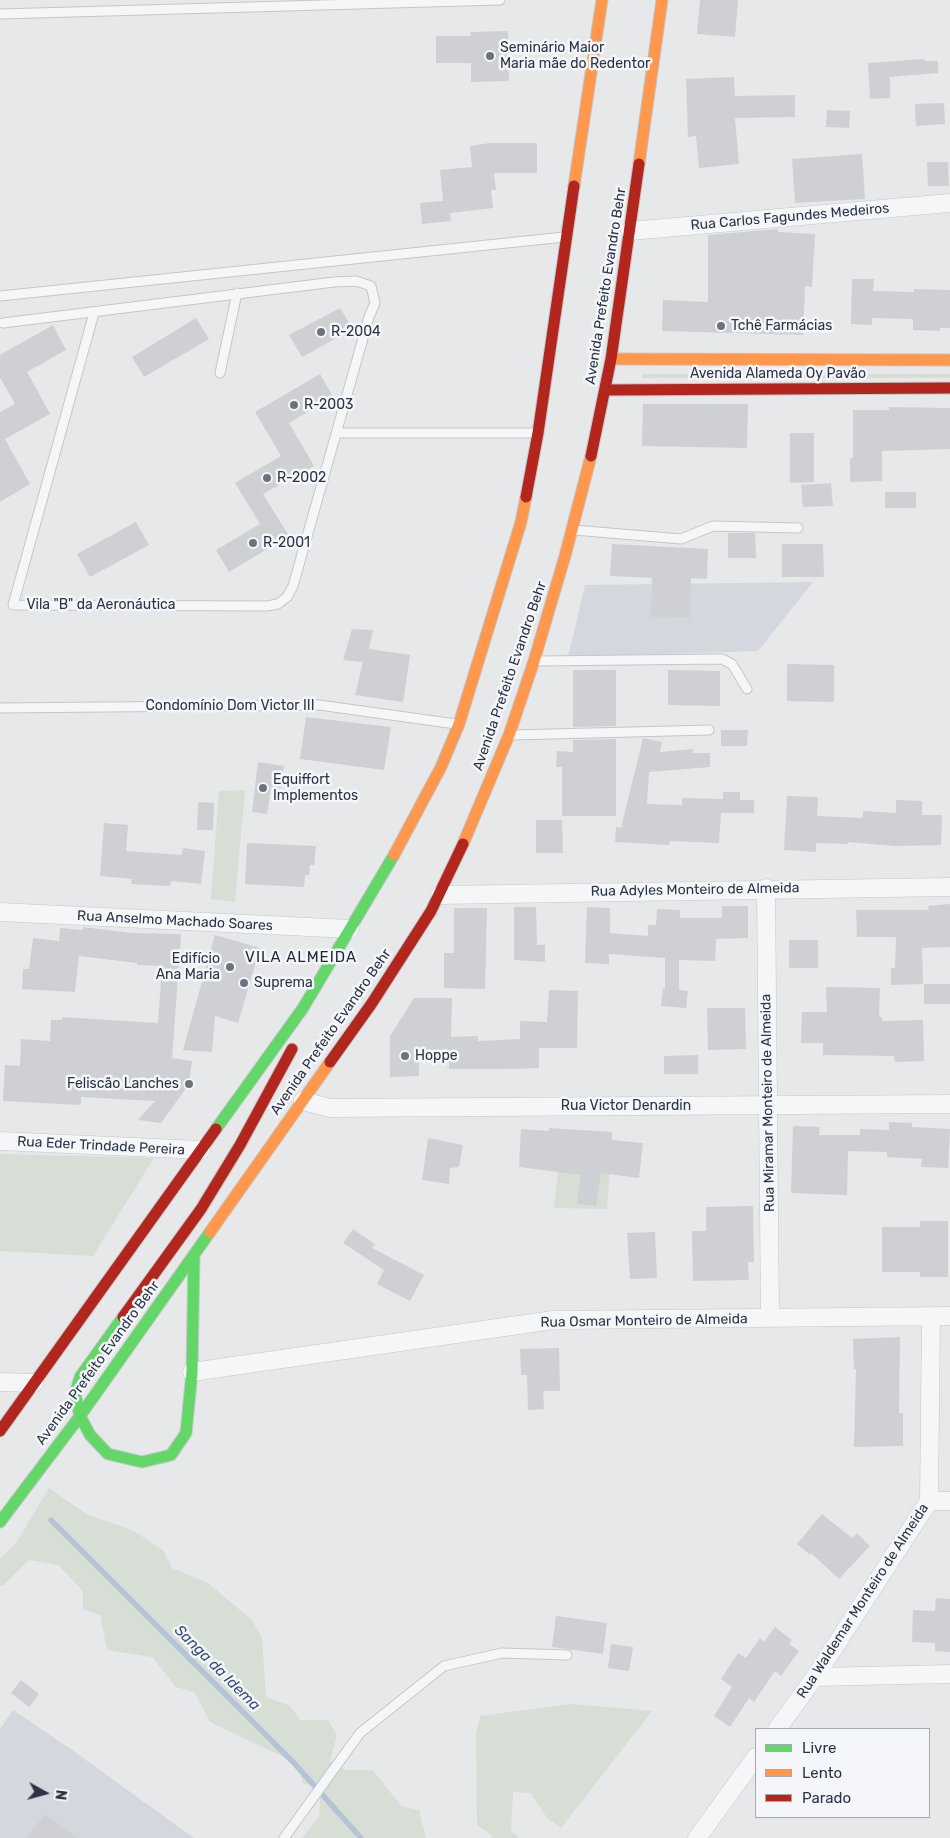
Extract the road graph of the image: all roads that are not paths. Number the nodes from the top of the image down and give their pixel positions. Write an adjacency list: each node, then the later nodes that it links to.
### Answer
1 (500, 0): 5 (lane)
2 (602, 0): 9 (main road)
3 (649, 0): 6 (main road)
4 (662, 0): 6 (main road, Avenida Prefeito Evandro Behr)
5 (0, 14)
6 (655, 48): 8 (main road, Avenida Prefeito Evandro Behr)
7 (950, 203): 8 (street, Rua Carlos Fagundes Medeiros)
8 (630, 231): 14 (main road, Avenida Prefeito Evandro Behr)
9 (567, 237): 11 (lane); 20 (main road)
10 (237, 293): 12 (lane, Vila "B" da Aeronáutica); 16 (lane); 19 (lane, Vila "B" da Aeronáutica)
11 (0, 296)
12 (94, 313): 13 (lane, Vila "B" da Aeronáutica); 19 (lane, Vila "B" da Aeronáutica)
13 (3, 323)
14 (611, 359): 15 (main road, Avenida Alameda Oy Pavão); 18 (main road, Avenida Prefeito Evandro Behr)
15 (950, 360)
16 (220, 373)
17 (950, 388): 18 (main road, Avenida Alameda Oy Pavão)
18 (605, 390): 22 (main road, Avenida Prefeito Evandro Behr)
19 (338, 433): 20 (lane)
20 (538, 433): 26 (main road)
21 (798, 528): 22 (lane)
22 (573, 530): 23 (main road, Avenida Prefeito Evandro Behr)
23 (534, 661): 24 (lane); 28 (main road, Avenida Prefeito Evandro Behr)
24 (747, 689)
25 (0, 708): 26 (lane, Condomínio Dom Victor III)
26 (459, 724): 33 (main road)
27 (709, 730): 28 (lane)
28 (509, 735): 31 (main road, Avenida Prefeito Evandro Behr)
29 (950, 886): 30 (street, Rua Adyles Monteiro de Almeida)
30 (766, 888): 31 (street, Rua Adyles Monteiro de Almeida); 37 (street, Rua Miramar Monteiro de Almeida)
31 (440, 895): 35 (main road, Avenida Prefeito Evandro Behr)
32 (0, 912): 33 (street, Rua Anselmo Machado Soares)
33 (350, 930): 34 (main road)
34 (303, 1008): 39 (main road); 47 (main road)
35 (303, 1101): 37 (street, Rua Victor Denardin); 40 (main road, Avenida Prefeito Evandro Behr)
36 (950, 1104): 37 (street, Rua Victor Denardin)
37 (768, 1105): 43 (street, Rua Miramar Monteiro de Almeida)
38 (0, 1141): 39 (street, Rua Eder Trindade Pereira)
39 (201, 1150): 46 (main road)
40 (194, 1255): 44 (main road); 47 (main road, Avenida Prefeito Evandro Behr)
41 (930, 1316): 42 (street, Rua Osmar Monteiro de Almeida); 43 (street, Rua Osmar Monteiro de Almeida); 49 (street, Rua Waldemar Monteiro de Almeida)
42 (950, 1316)
43 (770, 1318): 44 (street, Rua Osmar Monteiro de Almeida)
44 (192, 1372): 47 (main road)
45 (0, 1382): 46 (street)
46 (34, 1383): 48 (main road)
47 (80, 1416): 51 (main road, Avenida Prefeito Evandro Behr)
48 (0, 1431)
49 (929, 1501): 50 (street); 54 (street, Rua Waldemar Monteiro de Almeida)
50 (950, 1501)
51 (0, 1522)
52 (568, 1656): 57 (lane)
53 (950, 1674): 54 (street)
54 (815, 1677): 55 (street, Rua Waldemar Monteiro de Almeida)
55 (778, 1728)
56 (755, 1758): 58 (street)
57 (284, 1838)
58 (697, 1838)

